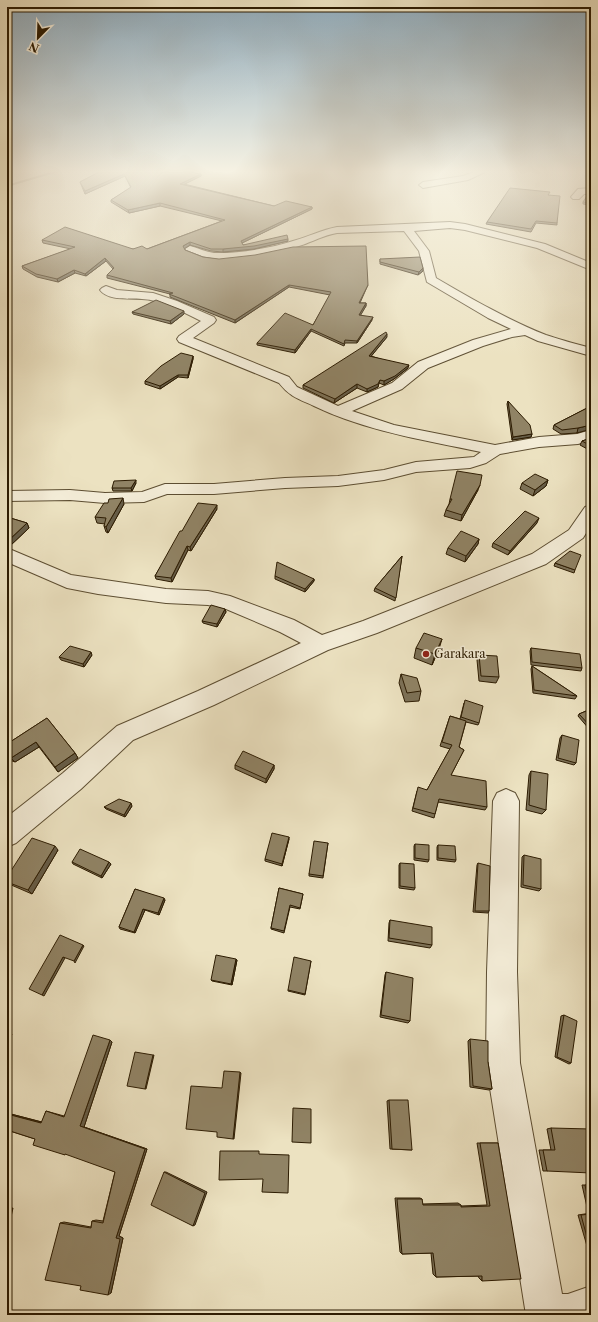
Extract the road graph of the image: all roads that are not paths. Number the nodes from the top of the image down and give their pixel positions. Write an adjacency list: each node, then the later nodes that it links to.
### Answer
1 (322, 234): 4 (street)
2 (411, 234): 7 (street)
3 (491, 234): 5 (street)
4 (190, 248)
5 (591, 268)
6 (106, 290): 9 (street)
7 (526, 331): 8 (street); 9 (street)
8 (591, 352)
9 (338, 412): 11 (street)
10 (591, 435): 11 (street)
11 (495, 450): 12 (street)
12 (7, 496)
13 (591, 511): 15 (street)
14 (7, 554): 15 (street)
15 (320, 644): 17 (street)
16 (506, 801): 19 (street)
17 (7, 834)
18 (591, 1306): 20 (street)
19 (546, 1315)
20 (551, 1315)

